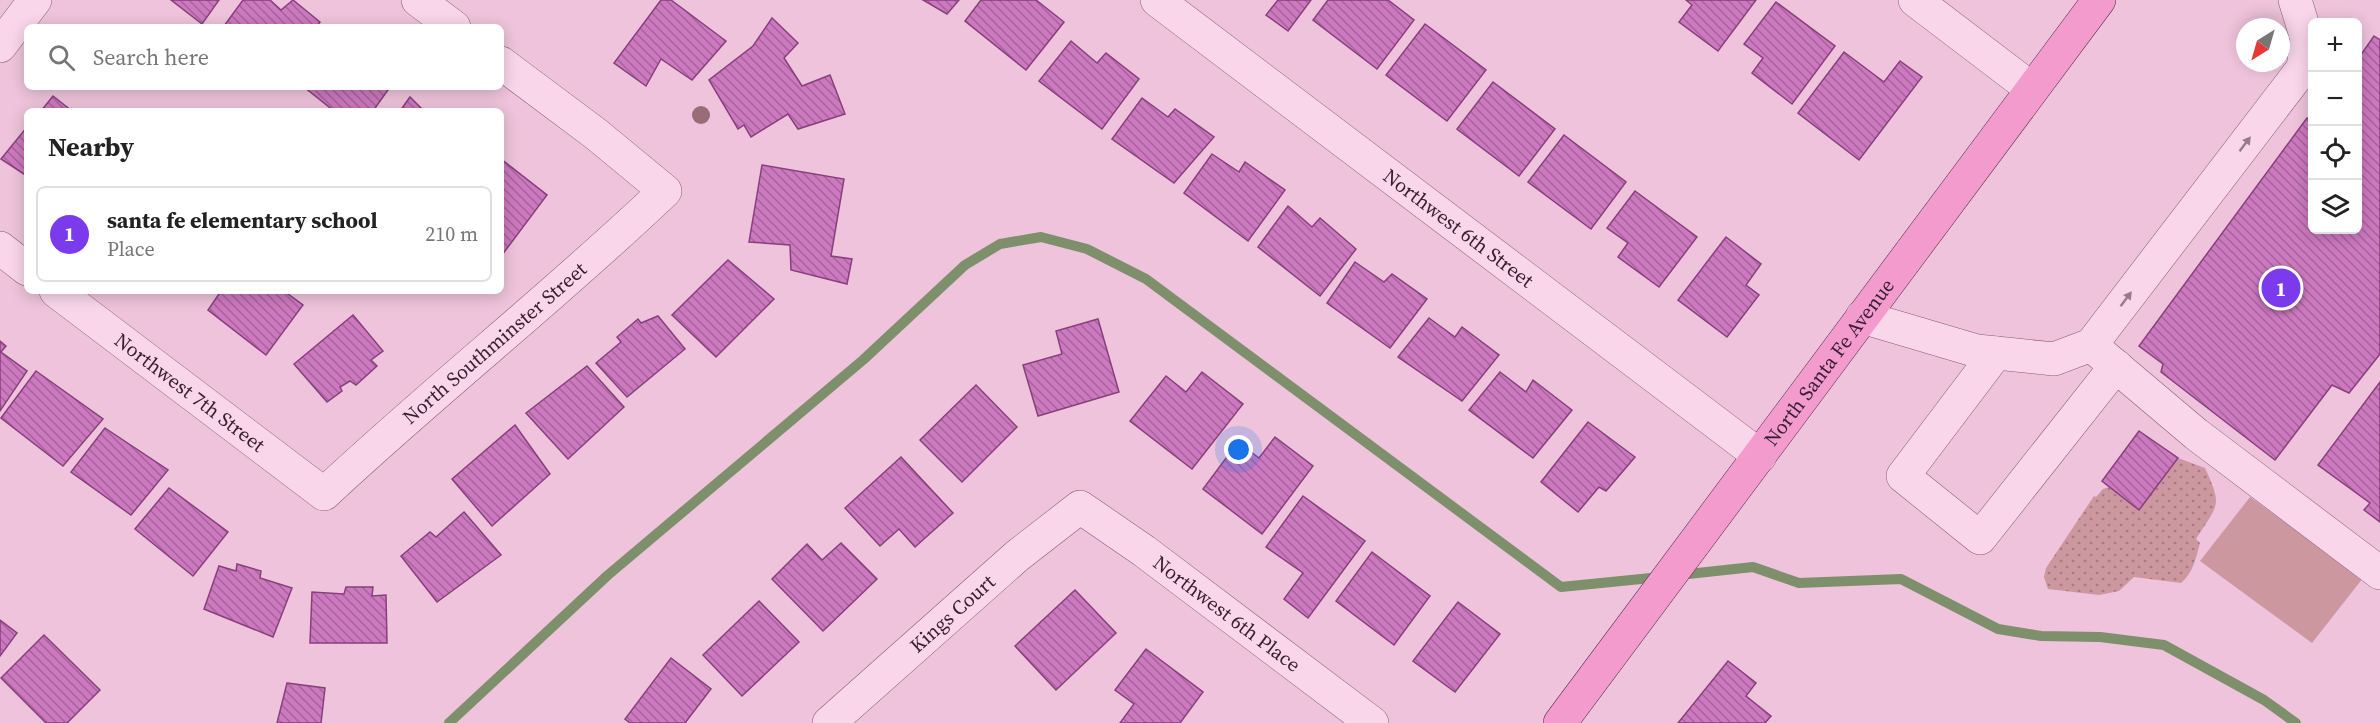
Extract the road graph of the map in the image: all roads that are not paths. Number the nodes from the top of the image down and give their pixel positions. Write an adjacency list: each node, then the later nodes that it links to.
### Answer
1 (34, 0): 8 (street)
2 (418, 0): 7 (street)
3 (1158, 0): 18 (street, Northwest 6th Street)
4 (1915, 0): 10 (street)
5 (2098, 0): 10 (main road, North Santa Fe Avenue)
6 (2295, 0): 15 (street, one-way to 6)
7 (450, 24)
8 (0, 46)
9 (504, 65): 19 (street, North Southminster Street)
10 (2032, 89): 14 (main road, North Santa Fe Avenue)
11 (0, 248): 12 (street)
12 (24, 267)
13 (60, 294): 19 (street, Northwest 7th Street)
14 (1863, 317): 16 (street); 18 (main road, North Santa Fe Avenue)
15 (2091, 345): 16 (street); 17 (street)
16 (1996, 353): 17 (street)
17 (2116, 366): 21 (street)
18 (1760, 456): 24 (main road, North Santa Fe Avenue)
19 (324, 494)
20 (1080, 507): 22 (street, Kings Court); 23 (street, Northwest 6th Place)
21 (2380, 573)
22 (829, 723)
23 (1372, 723)
24 (1560, 723)

